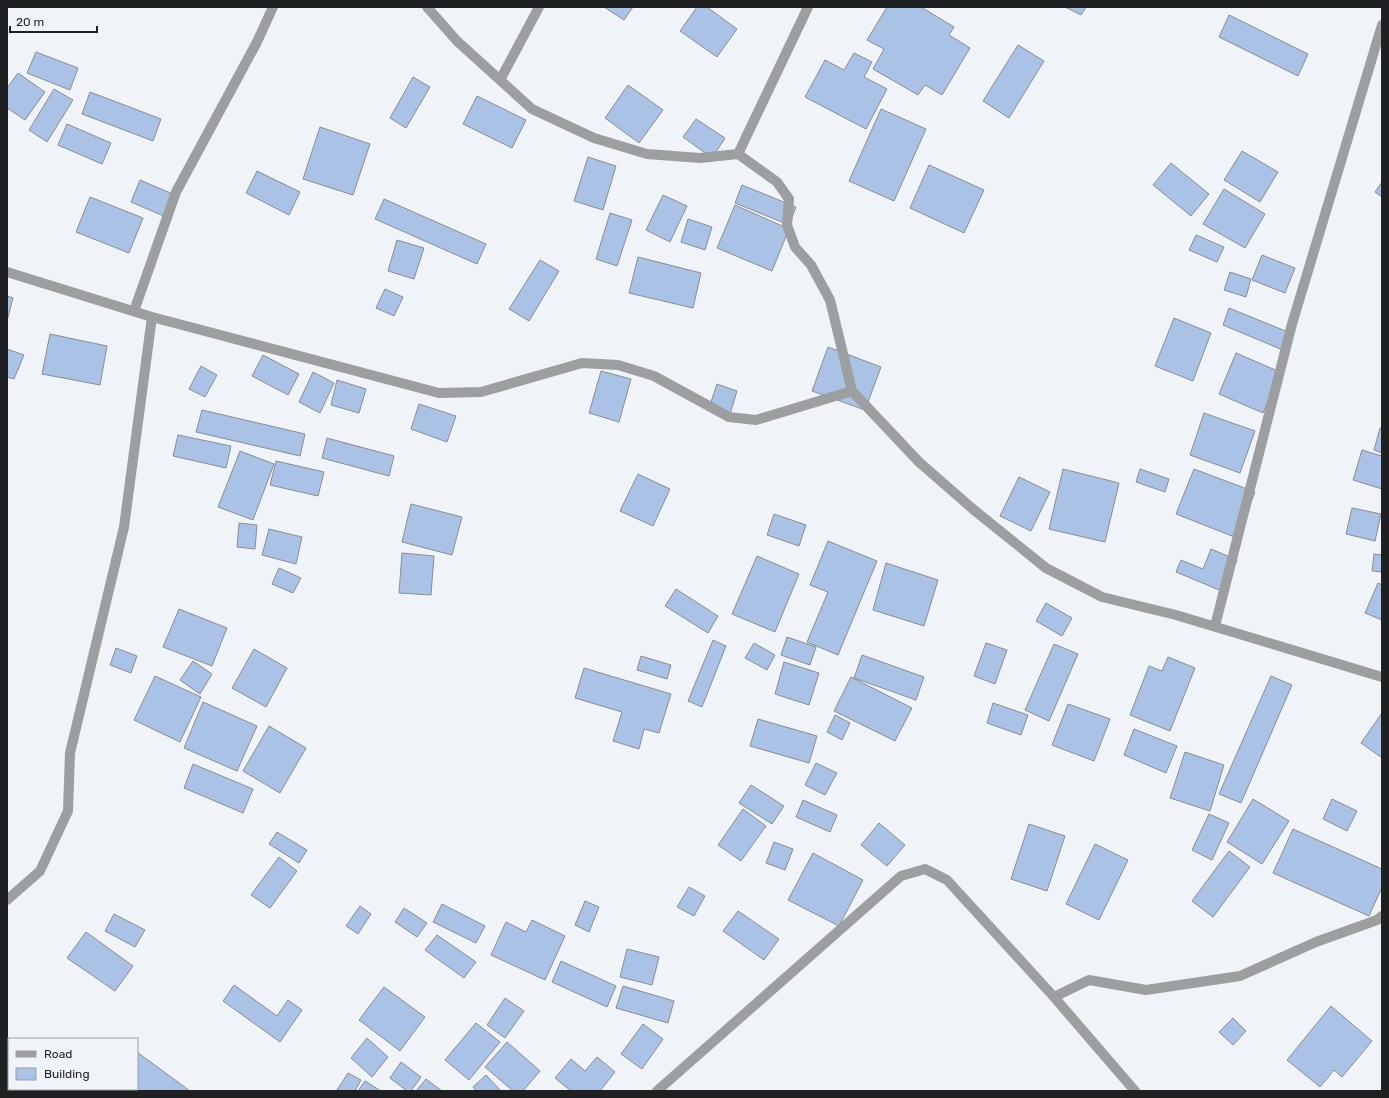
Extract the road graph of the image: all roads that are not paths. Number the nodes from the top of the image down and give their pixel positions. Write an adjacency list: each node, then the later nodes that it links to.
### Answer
1 (273, 7): 9 (street)
2 (427, 7): 6 (street)
3 (539, 7): 6 (street)
4 (808, 7): 7 (street)
5 (1382, 24): 12 (street)
6 (500, 80): 7 (street)
7 (738, 154): 11 (street)
8 (7, 272): 9 (street)
9 (134, 312): 10 (street)
10 (152, 317): 11 (street); 14 (street)
11 (852, 392): 12 (street)
12 (1215, 626): 13 (street)
13 (1382, 677)
14 (7, 900)
15 (1382, 916): 16 (street)
16 (1054, 997): 17 (street); 18 (street)
17 (657, 1091)
18 (1135, 1091)

